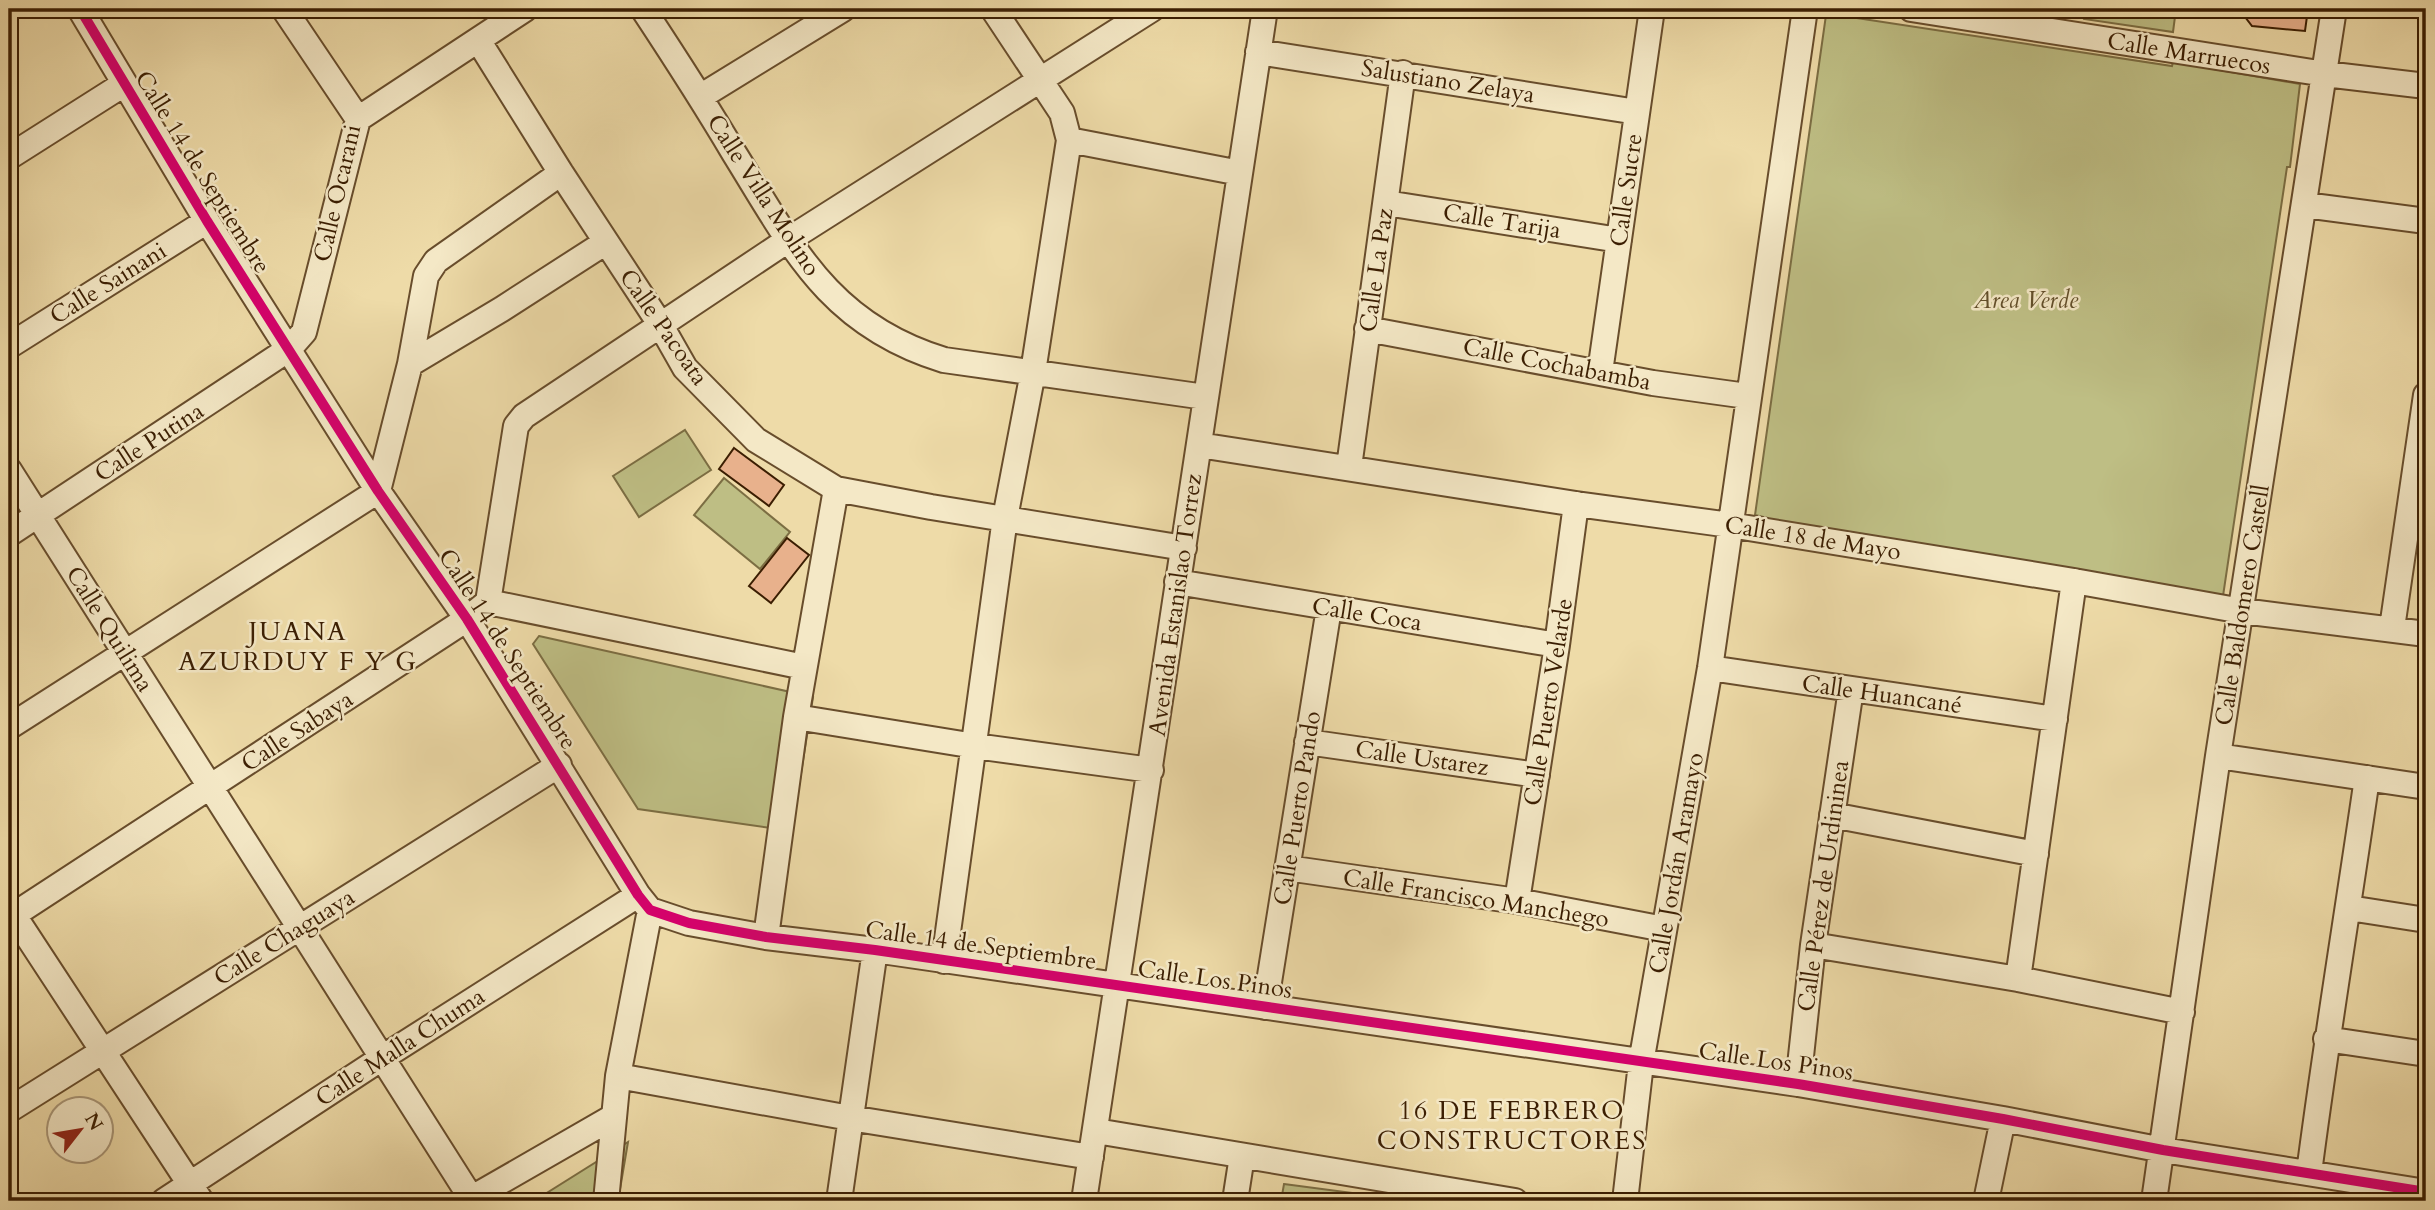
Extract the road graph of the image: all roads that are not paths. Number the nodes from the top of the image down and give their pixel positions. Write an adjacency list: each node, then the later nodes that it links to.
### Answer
1 (80, 9): 18 (street, Calle 14 de Septiembre)
2 (284, 9): 22 (street, Calle Ocarani)
3 (525, 9): 13 (street)
4 (643, 9): 20 (street, Calle Villa Molino)
5 (843, 9): 20 (street)
6 (993, 9): 17 (street)
7 (1152, 9): 17 (street)
8 (1265, 9): 14 (street, Avenida Estanislao Torrez)
9 (1652, 9): 21 (street, Calle Sucre)
10 (1805, 9): 42 (street, Calle Jordán Aramayo)
11 (1911, 9): 16 (street, Calle Marruecos)
12 (2334, 9): 16 (street, Calle Baldomero Castell)
13 (478, 40): 22 (street); 25 (street, Calle Pacoata)
14 (1258, 52): 15 (street, Salustiano Zelaya); 26 (street, Avenida Estanislao Torrez)
15 (1403, 73): 21 (street, Salustiano Zelaya); 27 (street, Calle La Paz)
16 (2325, 74): 19 (street, Calle Marruecos); 28 (street, Calle Baldomero Castell)
17 (1039, 79): 23 (street); 31 (street)
18 (124, 83): 24 (street); 29 (street, Calle 14 de Septiembre)
19 (2426, 86)
20 (700, 97): 31 (street, Calle Villa Molino)
21 (1637, 112): 32 (street, Calle Sucre)
22 (358, 119): 37 (street, Calle Ocarani)
23 (1069, 140): 26 (street); 39 (street)
24 (9, 157)
25 (561, 173): 33 (street, Calle Pacoata); 38 (street)
26 (1240, 173): 43 (street, Avenida Estanislao Torrez)
27 (1386, 203): 32 (street, Calle Tarija); 35 (street, Calle La Paz)
28 (2305, 205): 30 (street); 60 (street, Calle Baldomero Castell)
29 (207, 221): 36 (street, Calle Sainani); 37 (street, Calle 14 de Septiembre)
30 (2426, 221)
31 (788, 240): 34 (street); 39 (street, Calle Villa Molino)
32 (1619, 240): 40 (street, Calle Sucre)
33 (606, 242): 34 (street, Calle Pacoata); 38 (street)
34 (660, 324): 47 (street, Calle Pacoata); 58 (street)
35 (1367, 329): 40 (street, Calle Cochabamba); 45 (street, Calle La Paz)
36 (9, 346)
37 (289, 349): 48 (street, Calle 14 de Septiembre); 51 (street, Calle Putina)
38 (410, 364): 48 (street)
39 (1033, 372): 43 (street, Calle Villa Molino); 52 (street)
40 (1601, 372): 42 (street, Calle Cochabamba)
41 (2426, 395): 49 (street)
42 (1747, 396): 53 (street, Calle Jordán Aramayo)
43 (1205, 397): 44 (street, Avenida Estanislao Torrez)
44 (1199, 445): 45 (street, Calle 18 de Mayo); 55 (street, Avenida Estanislao Torrez)
45 (1349, 467): 50 (street, Calle 18 de Mayo)
46 (9, 470): 51 (street, Calle Quilima)
47 (836, 489): 52 (street, Calle Pacoata); 66 (street)
48 (378, 491): 61 (street, Calle 14 de Septiembre); 65 (street)
49 (2420, 492): 62 (street)
50 (1576, 504): 53 (street, Calle 18 de Mayo); 64 (street, Calle Puerto Velarde)
51 (37, 515): 54 (street, Calle Putina); 65 (street, Calle Quilima)
52 (1005, 518): 55 (street, Calle Pacoata); 73 (street)
53 (1730, 525): 56 (street, Calle 18 de Mayo); 67 (street, Calle Jordán Aramayo)
54 (9, 534)
55 (1184, 548): 57 (street, Avenida Estanislao Torrez)
56 (2074, 581): 60 (street, Calle 18 de Mayo); 70 (street)
57 (1177, 582): 59 (street, Calle Coca); 76 (street, Avenida Estanislao Torrez)
58 (488, 602): 61 (street, Calle Sabaya); 66 (street)
59 (1329, 608): 64 (street, Calle Coca); 72 (street, Calle Puerto Pando)
60 (2242, 611): 62 (street, Calle 18 de Mayo); 74 (street, Calle Baldomero Castell)
61 (467, 619): 75 (street, Calle 14 de Septiembre); 80 (street, Calle Sabaya)
62 (2392, 628): 63 (street, Calle 18 de Mayo)
63 (2426, 634)
64 (1557, 645): 77 (street, Calle Puerto Velarde)
65 (125, 654): 71 (street); 80 (street, Calle Quilima)
66 (804, 667): 69 (street)
67 (1710, 668): 68 (street, Calle Huancané); 90 (street, Calle Jordán Aramayo)
68 (1851, 689): 70 (street, Calle Huancané); 81 (street, Calle Pérez de Urdininea)
69 (796, 717): 73 (street); 91 (street)
70 (2055, 719): 82 (street)
71 (9, 727)
72 (1307, 742): 77 (street, Calle Ustarez); 83 (street, Calle Puerto Pando)
73 (975, 746): 76 (street); 94 (street)
74 (2218, 756): 78 (street); 98 (street, Calle Baldomero Castell)
75 (559, 765): 85 (street, Calle 14 de Septiembre); 89 (street, Calle Chaguaya)
76 (1151, 770): 96 (street, Avenida Estanislao Torrez)
77 (1537, 775): 84 (street, Calle Puerto Velarde)
78 (2367, 778): 79 (street); 86 (street)
79 (2426, 787)
80 (211, 788): 87 (street, Calle Sabaya); 89 (street, Calle Quilima)
81 (1832, 815): 82 (street); 92 (street, Calle Pérez de Urdininea)
82 (2036, 854): 95 (street)
83 (1287, 868): 84 (street, Calle Francisco Manchego); 97 (street, Calle Puerto Pando)
84 (1517, 901): 90 (street, Calle Francisco Manchego)
85 (644, 902): 91 (street, Calle 14 de Septiembre); 102 (street, Calle Malla Chuma); 104 (street)
86 (2348, 908): 88 (street); 99 (street)
87 (10, 914): 100 (street)
88 (2426, 920)
89 (299, 927): 100 (street, Calle Chaguaya); 102 (street, Calle Quilima)
90 (1664, 929): 103 (street, Calle Jordán Aramayo)
91 (766, 937): 93 (street, Calle 14 de Septiembre)
92 (1813, 945): 95 (street); 105 (street, Calle Pérez de Urdininea)
93 (875, 950): 94 (street, Calle 14 de Septiembre); 108 (street)
94 (944, 961): 96 (street, Calle 14 de Septiembre)
95 (2018, 979): 98 (street)
96 (1118, 986): 97 (street, Calle Los Pinos); 110 (street, Avenida Estanislao Torrez)
97 (1265, 1007): 103 (street, Calle Los Pinos)
98 (2182, 1012): 111 (street, Calle Baldomero Castell)
99 (2326, 1038): 101 (street); 114 (street)
100 (104, 1050): 106 (street, Calle Chaguaya); 116 (street)
101 (2426, 1054)
102 (382, 1058): 116 (street, Calle Malla Chuma); 118 (street, Calle Quilima)
103 (1641, 1063): 105 (street, Calle Los Pinos); 119 (street, Calle Jordán Aramayo)
104 (618, 1076): 107 (street); 108 (street)
105 (1798, 1084): 109 (street, Calle Los Pinos)
106 (9, 1110)
107 (613, 1117): 118 (street); 121 (street)
108 (850, 1118): 113 (street); 122 (street)
109 (2003, 1119): 111 (street, Calle Los Pinos); 126 (street)
110 (1096, 1131): 112 (street); 113 (street, Avenida Estanislao Torrez)
111 (2163, 1150): 114 (street, Calle Los Pinos); 127 (street, Calle Baldomero Castell)
112 (1242, 1156): 117 (street); 124 (street)
113 (1091, 1157): 123 (street, Avenida Estanislao Torrez)
114 (2309, 1173): 115 (street, Calle Los Pinos)
115 (2426, 1192)
116 (196, 1193): 120 (street, Calle Malla Chuma)
117 (1484, 1199): 125 (street)
118 (470, 1200)
119 (1631, 1200)
120 (164, 1201)
121 (606, 1201)
122 (839, 1201)
123 (1084, 1201)
124 (1235, 1201)
125 (1515, 1201)
126 (1986, 1201)
127 (2154, 1201)

